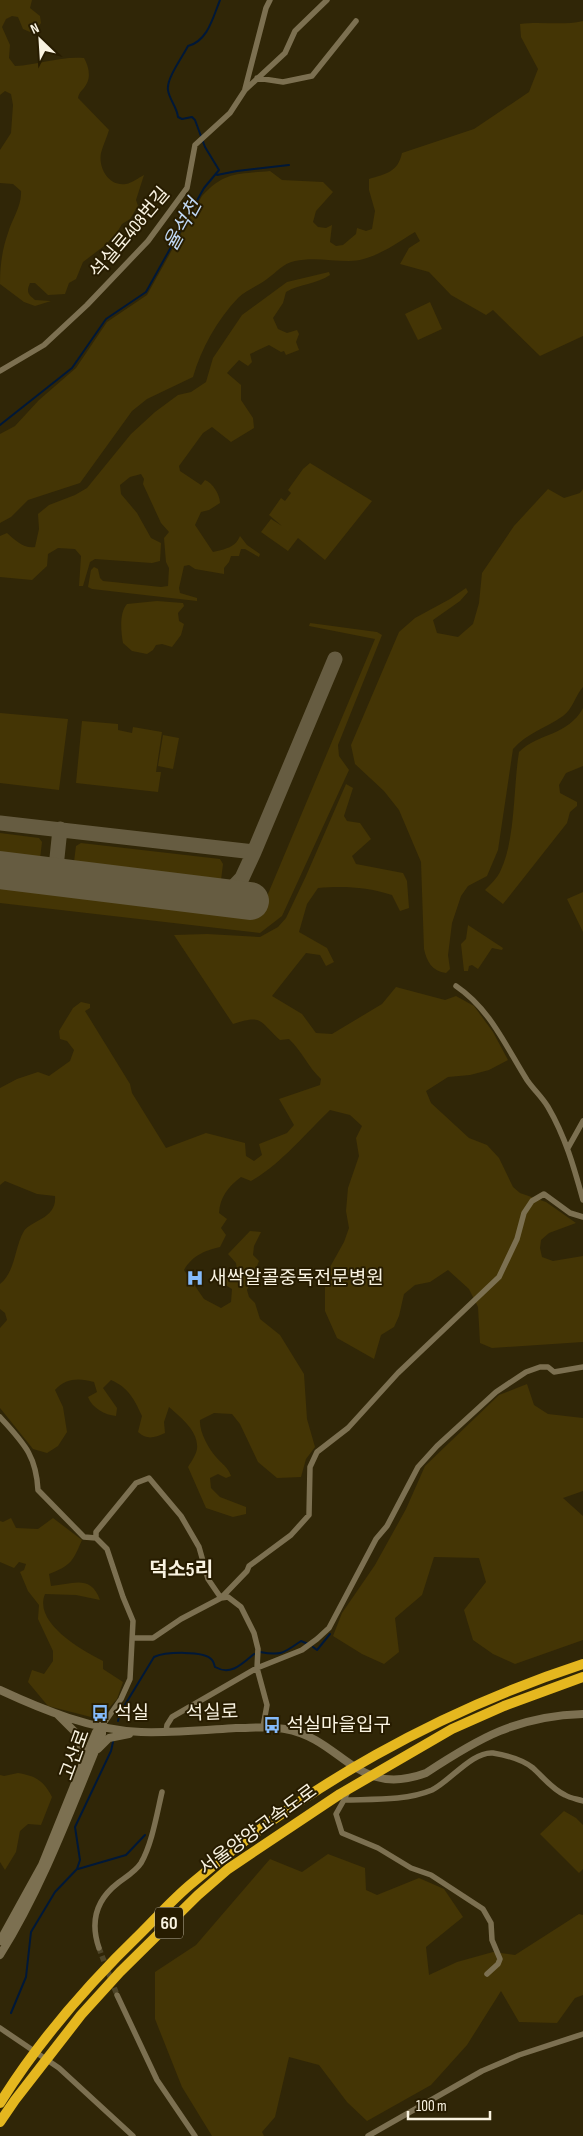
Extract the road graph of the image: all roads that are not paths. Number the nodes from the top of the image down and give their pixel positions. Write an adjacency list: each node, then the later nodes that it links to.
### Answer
1 (270, 0): 5 (street)
2 (328, 0): 4 (street, 석실로408번길)
3 (356, 21): 4 (street)
4 (256, 78): 5 (street, 석실로408번길)
5 (245, 90): 6 (street, 석실로408번길)
6 (0, 371)
7 (456, 986): 9 (street)
8 (583, 1121): 9 (street)
9 (568, 1148): 10 (street)
10 (583, 1200)
11 (583, 1217): 15 (street)
12 (583, 1368): 18 (street)
13 (0, 1417): 14 (street)
14 (96, 1538): 15 (street); 16 (street)
15 (221, 1598): 16 (street); 18 (street)
16 (133, 1638): 23 (street)
17 (583, 1664): 40 (highway, 서울양양고속도로 / 60)
18 (257, 1668): 24 (street); 25 (street)
19 (583, 1677): 43 (highway, 서울양양고속도로 / 60)
20 (0, 1690): 21 (main road, 석실로)
21 (55, 1713): 23 (main road, 석실로); 28 (main road)
22 (583, 1714): 29 (main road, 석실로)
23 (102, 1726): 26 (main road, 석실로); 27 (main road, 고산로); 28 (main road, 고산로)
24 (263, 1727): 25 (main road, 석실로); 29 (main road, 석실로)
25 (166, 1731): 26 (main road, 석실로)
26 (139, 1732): 27 (main road)
27 (95, 1752): 35 (main road, 고산로)
28 (84, 1761): 33 (main road, 고산로)
29 (363, 1772): 31 (street)
30 (162, 1792): 34 (street)
31 (344, 1800): 32 (street); 36 (street)
32 (583, 1801)
33 (0, 1941)
34 (99, 1948)
35 (0, 1955)
36 (487, 1974)
37 (117, 1995): 45 (street)
38 (0, 2028): 44 (street)
39 (583, 2034): 46 (street)
40 (12, 2084): 41 (highway); 42 (highway, 서울양양고속도로 / 60)
41 (0, 2097)
42 (0, 2103)
43 (0, 2122)
44 (134, 2136)
45 (195, 2136)
46 (368, 2136)

